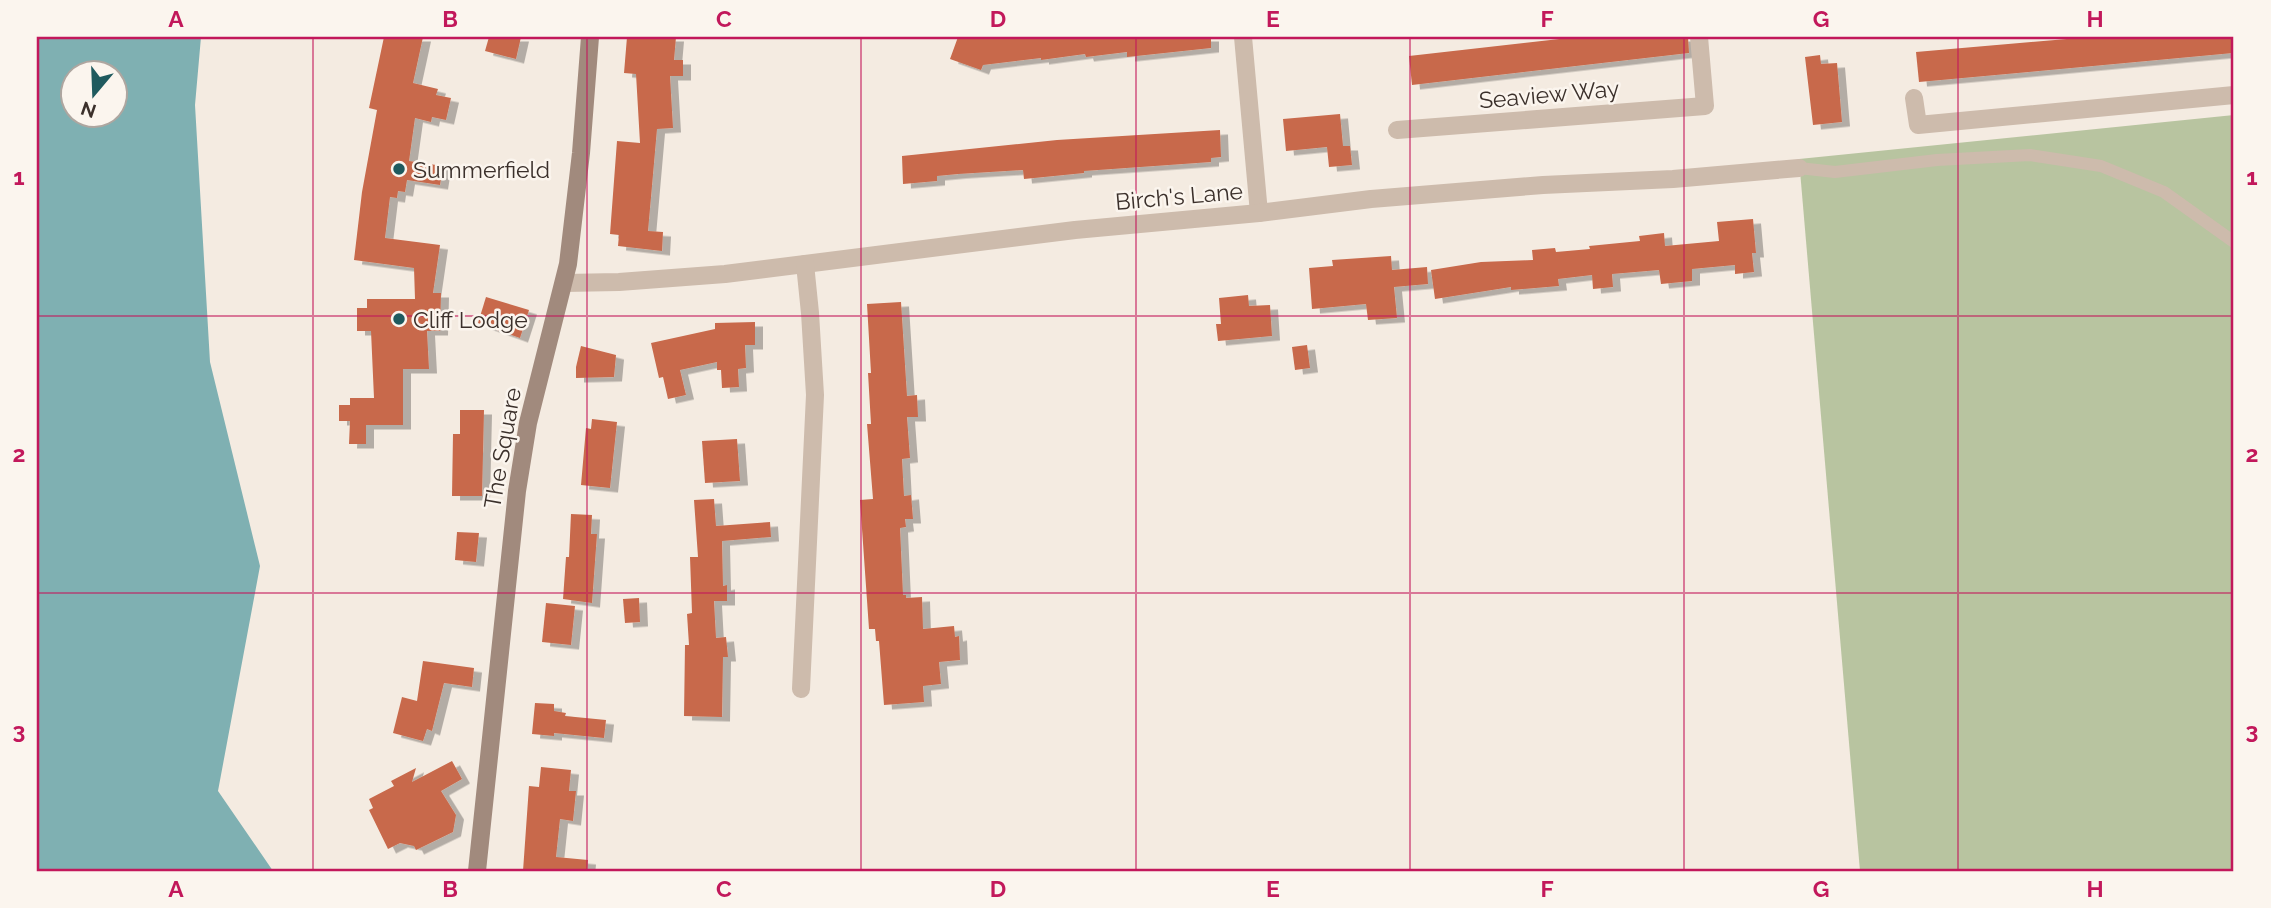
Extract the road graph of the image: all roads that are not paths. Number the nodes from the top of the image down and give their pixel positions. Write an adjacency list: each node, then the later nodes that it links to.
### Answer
1 (590, 37): 11 (main road, The Square)
2 (1243, 37): 8 (street)
3 (1699, 37): 6 (street, Seaview Way)
4 (2234, 95): 5 (street)
5 (1914, 98)
6 (1397, 130)
7 (1800, 168): 8 (street, Birch's Lane); 9 (lane)
8 (1259, 213): 10 (street, Birch's Lane)
9 (2234, 242)
10 (805, 264): 11 (street, Birch's Lane); 12 (street)
11 (564, 283): 13 (main road, The Square)
12 (801, 689)
13 (477, 871)

